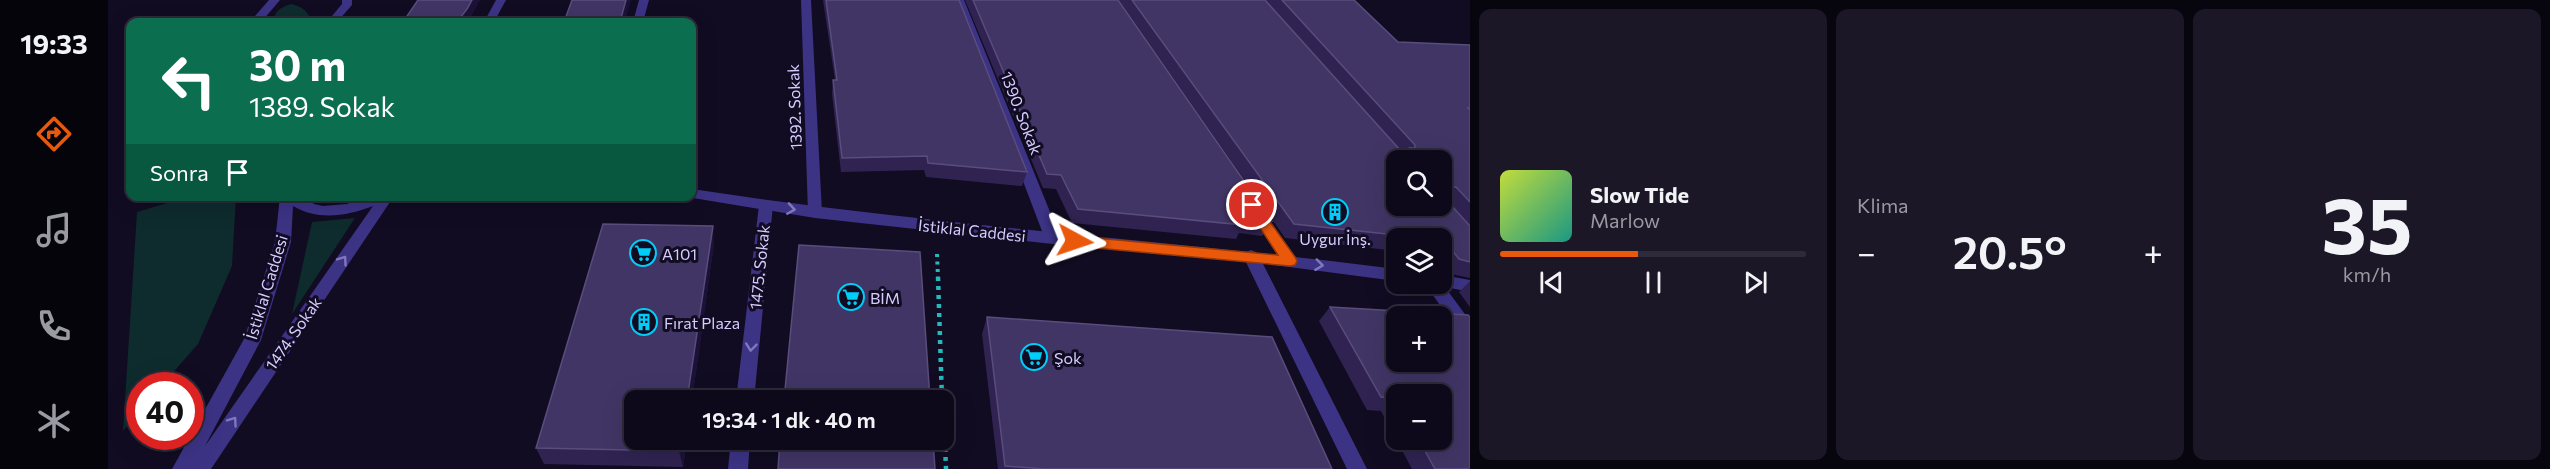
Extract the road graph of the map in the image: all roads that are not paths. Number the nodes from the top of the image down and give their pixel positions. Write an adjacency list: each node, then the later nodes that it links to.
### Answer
1 (258, 0): 8 (street)
2 (275, 0): 9 (street)
3 (501, 0): 12 (street)
4 (644, 0): 13 (street)
5 (806, 0): 21 (street, 1392. Sokak)
6 (959, 0): 22 (street, 1390. Sokak)
7 (348, 2): 10 (street); 11 (street)
8 (260, 18)
9 (262, 18)
10 (335, 18)
11 (342, 18)
12 (491, 18)
13 (639, 18)
14 (696, 195): 20 (street, İstiklal Caddesi)
15 (288, 201): 32 (street, İstiklal Caddesi)
16 (294, 201): 17 (street)
17 (368, 201)
18 (384, 201): 33 (street, 1474. Sokak, one-way to 18)
19 (1250, 203): 24 (street)
20 (766, 205): 21 (street, İstiklal Caddesi, one-way to 21); 30 (street, 1475. Sokak, one-way to 30)
21 (815, 213): 22 (street, İstiklal Caddesi)
22 (1053, 239): 23 (street, İstiklal Caddesi)
23 (1251, 256): 24 (street, İstiklal Caddesi); 35 (street)
24 (1290, 261): 25 (street, İstiklal Caddesi, one-way to 25)
25 (1386, 274)
26 (1452, 283): 27 (street)
27 (1470, 286)
28 (1441, 294): 29 (street)
29 (1470, 334)
30 (746, 390)
31 (740, 450): 34 (street)
32 (182, 469)
33 (200, 469)
34 (738, 469)
35 (1357, 469)

